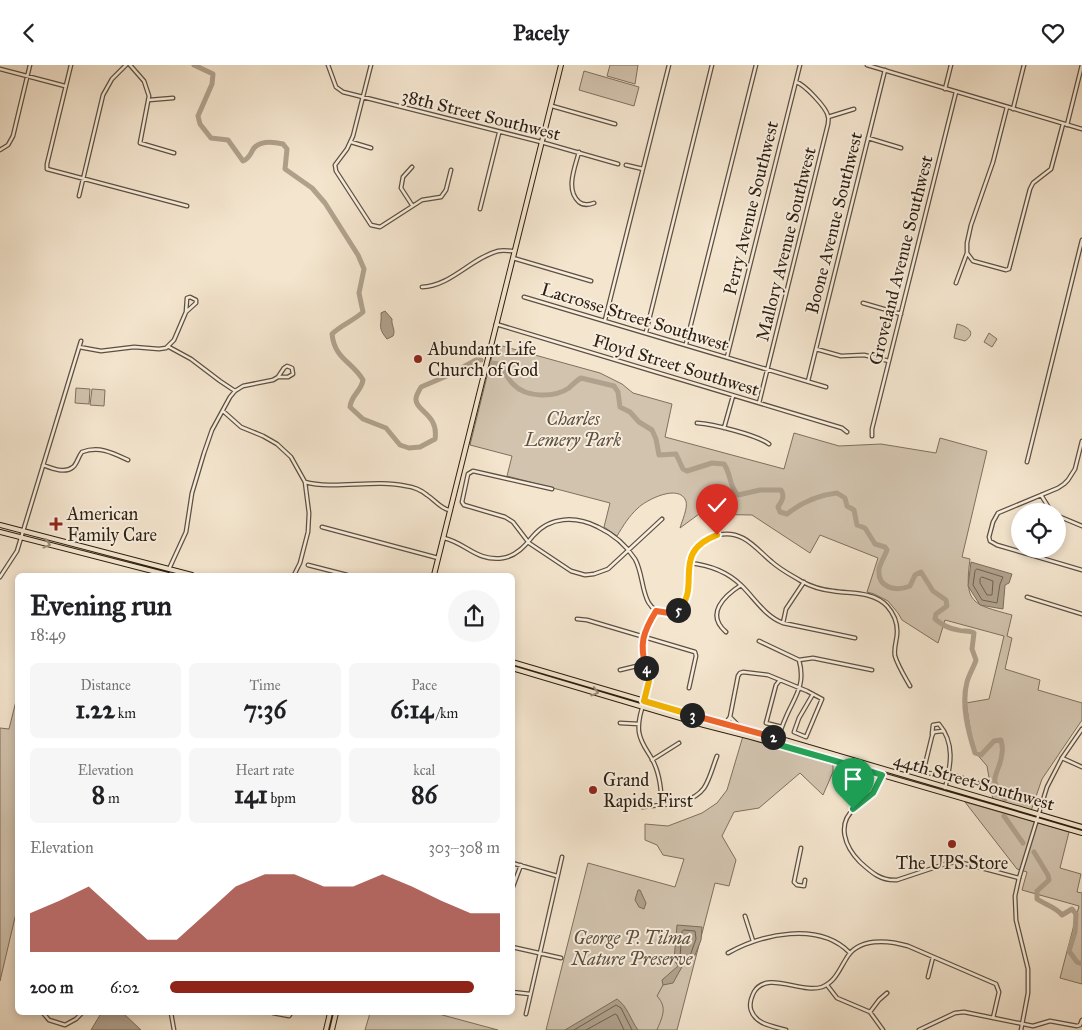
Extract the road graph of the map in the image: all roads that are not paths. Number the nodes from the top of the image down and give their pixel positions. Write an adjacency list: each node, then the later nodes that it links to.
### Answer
1 (30, 65): 19 (street)
2 (71, 65): 23 (street)
3 (126, 65): 52 (street)
4 (130, 65): 28 (street)
5 (328, 65): 27 (street, 38th Street Southwest)
6 (370, 65): 27 (street)
7 (560, 65): 29 (main road)
8 (669, 65): 50 (street)
9 (712, 65): 71 (street)
10 (756, 65): 73 (street)
11 (800, 65): 20 (street, Perry Avenue Southwest)
12 (867, 65): 16 (street)
13 (951, 65): 24 (street)
14 (1024, 65): 32 (street)
15 (1082, 65): 21 (street)
16 (878, 67): 18 (street)
17 (0, 69): 19 (street)
18 (885, 71): 24 (street); 39 (street, Boone Avenue Southwest)
19 (27, 76): 23 (street); 44 (street)
20 (796, 82): 33 (street); 77 (street, Perry Avenue Southwest)
21 (1077, 84): 22 (street); 36 (street)
22 (1082, 85)
23 (66, 86): 52 (street)
24 (945, 89): 25 (street)
25 (956, 92): 30 (street); 68 (street, Groveland Avenue Southwest)
26 (173, 98): 28 (street)
27 (363, 98): 38 (street, 38th Street Southwest); 40 (street)
28 (149, 100): 46 (street)
29 (551, 105): 35 (street); 41 (main road)
30 (1006, 107): 32 (street); 60 (street)
31 (854, 109): 33 (street)
32 (1013, 109): 34 (street)
33 (828, 117): 79 (street, Mallory Avenue Southwest)
34 (1063, 123): 36 (street); 60 (street)
35 (615, 124)
36 (1067, 125): 37 (street)
37 (1082, 129)
38 (499, 133): 41 (street, 38th Street Southwest); 57 (street)
39 (868, 139): 43 (street); 76 (street, Boone Avenue Southwest)
40 (351, 142): 42 (street); 55 (street)
41 (541, 142): 45 (street, 38th Street Southwest); 59 (main road)
42 (370, 148)
43 (901, 148)
44 (0, 150)
45 (579, 152): 47 (street, 38th Street Southwest); 54 (street)
46 (174, 153)
47 (618, 164)
48 (626, 165): 50 (street)
49 (412, 167): 55 (street)
50 (643, 169): 69 (street)
51 (451, 170): 55 (street)
52 (83, 179): 53 (street); 56 (street)
53 (79, 196)
54 (594, 203)
55 (412, 205)
56 (186, 206)
57 (480, 209)
58 (1082, 240): 94 (street)
59 (514, 251): 61 (main road); 64 (street)
60 (967, 253): 63 (street)
61 (512, 258): 62 (street); 70 (main road)
62 (590, 281)
63 (956, 283)
64 (422, 287)
65 (524, 297): 69 (street, Lacrosse Street Southwest)
66 (863, 303): 68 (street)
67 (186, 312): 67 (street); 75 (street)
68 (901, 314): 78 (street, Groveland Avenue Southwest)
69 (605, 320): 71 (street, Lacrosse Street Southwest)
70 (495, 324): 84 (street, Floyd Street Southwest); 100 (main road)
71 (646, 332): 73 (street, Lacrosse Street Southwest)
72 (81, 341): 74 (street)
73 (686, 344): 77 (street, Lacrosse Street Southwest)
74 (79, 347): 75 (street); 95 (street)
75 (168, 347): 83 (street)
76 (816, 349): 78 (street); 81 (street, Boone Avenue Southwest)
77 (727, 357): 79 (street, Lacrosse Street Southwest)
78 (889, 361): 90 (street, Groveland Avenue Southwest)
79 (767, 369): 81 (street, Lacrosse Street Southwest); 85 (street, Mallory Avenue Southwest)
80 (278, 377): 80 (street); 83 (street)
81 (808, 381): 82 (street, Lacrosse Street Southwest)
82 (826, 387)
83 (235, 391): 86 (street)
84 (733, 396): 85 (street, Floyd Street Southwest); 88 (street)
85 (759, 403): 89 (street, Floyd Street Southwest)
86 (223, 411): 96 (street); 119 (street)
87 (697, 423): 88 (street)
88 (724, 429): 92 (street)
89 (848, 432)
90 (872, 435)
91 (1082, 441): 98 (street)
92 (769, 444)
93 (128, 460): 95 (street)
94 (1027, 462)
95 (43, 465): 106 (street)
96 (305, 482): 100 (street); 125 (street)
97 (552, 489): 110 (street)
98 (1041, 495): 99 (street); 120 (street)
99 (1046, 503)
100 (450, 510): 109 (main road)
101 (662, 519): 112 (street)
102 (1066, 519): 104 (street)
103 (0, 525): 106 (main road)
104 (1082, 526)
105 (322, 527): 114 (street)
106 (23, 531): 108 (street); 111 (main road)
107 (0, 532): 108 (main road)
108 (21, 537): 113 (main road, one-way to 113); 128 (street)
109 (443, 537): 110 (street); 114 (main road)
110 (529, 543): 112 (street); 112 (street)
111 (86, 548): 113 (main road); 115 (main road)
112 (628, 550): 132 (street)
113 (82, 553): 117 (main road)
114 (438, 558): 127 (main road)
115 (133, 560): 117 (main road); 119 (main road)
116 (689, 563): 129 (street); 130 (street); 132 (street)
117 (127, 564): 122 (main road)
118 (308, 565): 126 (street)
119 (169, 569): 121 (main road); 122 (main road)
120 (1082, 569)
121 (175, 571): 123 (main road); 124 (main road)
122 (160, 573)
123 (172, 573)
124 (184, 573)
125 (295, 573)
126 (339, 573)
127 (434, 573)
128 (0, 577)
129 (804, 582): 135 (street); 149 (street)
130 (741, 585): 135 (street); 136 (street)
131 (1027, 597): 133 (street)
132 (656, 611): 137 (street)
133 (1082, 614)
134 (577, 619): 137 (street)
135 (783, 623): 138 (street)
136 (726, 632)
137 (644, 637): 142 (street); 150 (street)
138 (855, 638)
139 (759, 641): 140 (street)
140 (799, 659): 144 (street); 151 (street)
141 (515, 663): 147 (main road, 44th Street Southwest)
142 (645, 663): 145 (street); 153 (street)
143 (515, 669): 148 (main road, 44th Street Southwest)
144 (872, 669)
145 (620, 671)
146 (780, 680): 151 (street); 155 (street); 159 (street)
147 (580, 682): 148 (main road); 153 (main road, 44th Street Southwest)
148 (572, 685): 154 (main road, 44th Street Southwest, one-way to 154)
149 (910, 686)
150 (690, 688)
151 (800, 689): 152 (street); 159 (street)
152 (813, 694): 152 (street)
153 (644, 701): 154 (street); 158 (main road, 44th Street Southwest)
154 (642, 707): 157 (street); 166 (main road, 44th Street Southwest)
155 (730, 717): 158 (street); 160 (street)
156 (620, 723): 157 (street)
157 (639, 724): 171 (street)
158 (725, 724): 160 (main road, 44th Street Southwest)
159 (782, 727): 164 (street)
160 (742, 728): 164 (main road, 44th Street Southwest)
161 (1082, 729): 170 (street)
162 (943, 731): 163 (street); 163 (street); 177 (street)
163 (932, 735): 177 (street)
164 (778, 739): 166 (street); 167 (main road, 44th Street Southwest)
165 (679, 743): 171 (street)
166 (776, 744): 169 (main road, 44th Street Southwest)
167 (823, 751): 169 (main road); 173 (main road, 44th Street Southwest)
168 (717, 756): 183 (street)
169 (821, 757): 175 (main road, 44th Street Southwest)
170 (1062, 758): 172 (street); 185 (street)
171 (652, 760): 183 (street)
172 (1082, 767)
173 (883, 769): 174 (main road, 44th Street Southwest); 175 (main road)
174 (889, 771): 176 (main road); 179 (main road, 44th Street Southwest)
175 (876, 773): 176 (main road, 44th Street Southwest)
176 (882, 775): 182 (main road, 44th Street Southwest); 194 (street)
177 (949, 775): 178 (street); 179 (street)
178 (978, 783)
179 (945, 788): 180 (main road, 44th Street Southwest)
180 (960, 792): 181 (main road, 44th Street Southwest); 182 (main road)
181 (967, 794): 182 (main road); 185 (main road, 44th Street Southwest)
182 (961, 798): 186 (main road, 44th Street Southwest)
183 (662, 804): 184 (street)
184 (642, 807)
185 (1038, 815): 186 (street); 187 (main road, 44th Street Southwest)
186 (1037, 820): 188 (main road, 44th Street Southwest); 194 (street)
187 (1082, 827)
188 (1082, 833)
189 (801, 848): 195 (street)
190 (562, 857): 193 (street)
191 (515, 864): 192 (street)
192 (521, 865): 193 (street); 196 (street)
193 (558, 875): 202 (street)
194 (1019, 878): 219 (street)
195 (805, 880)
196 (515, 881)
197 (745, 916): 198 (street)
198 (753, 941): 200 (street); 201 (street)
199 (515, 948): 202 (street)
200 (728, 953)
201 (850, 953): 203 (street); 206 (street)
202 (540, 954): 204 (street); 209 (street)
203 (933, 957): 205 (street); 217 (street)
204 (561, 959)
205 (928, 977)
206 (827, 985): 210 (street); 223 (street)
207 (515, 992): 209 (street)
208 (887, 993): 210 (street)
209 (530, 994): 211 (street)
210 (870, 1012): 224 (street)
211 (526, 1014)
212 (45, 1015): 213 (street)
213 (80, 1015)
214 (172, 1015): 220 (street)
215 (330, 1015): 221 (main road)
216 (336, 1015): 222 (main road)
217 (993, 1018): 219 (street); 225 (street)
218 (1082, 1020): 219 (street)
219 (1022, 1025): 226 (street)
220 (174, 1030)
221 (326, 1030)
222 (332, 1030)
223 (786, 1030)
224 (883, 1030)
225 (921, 1030)
226 (1021, 1030)

